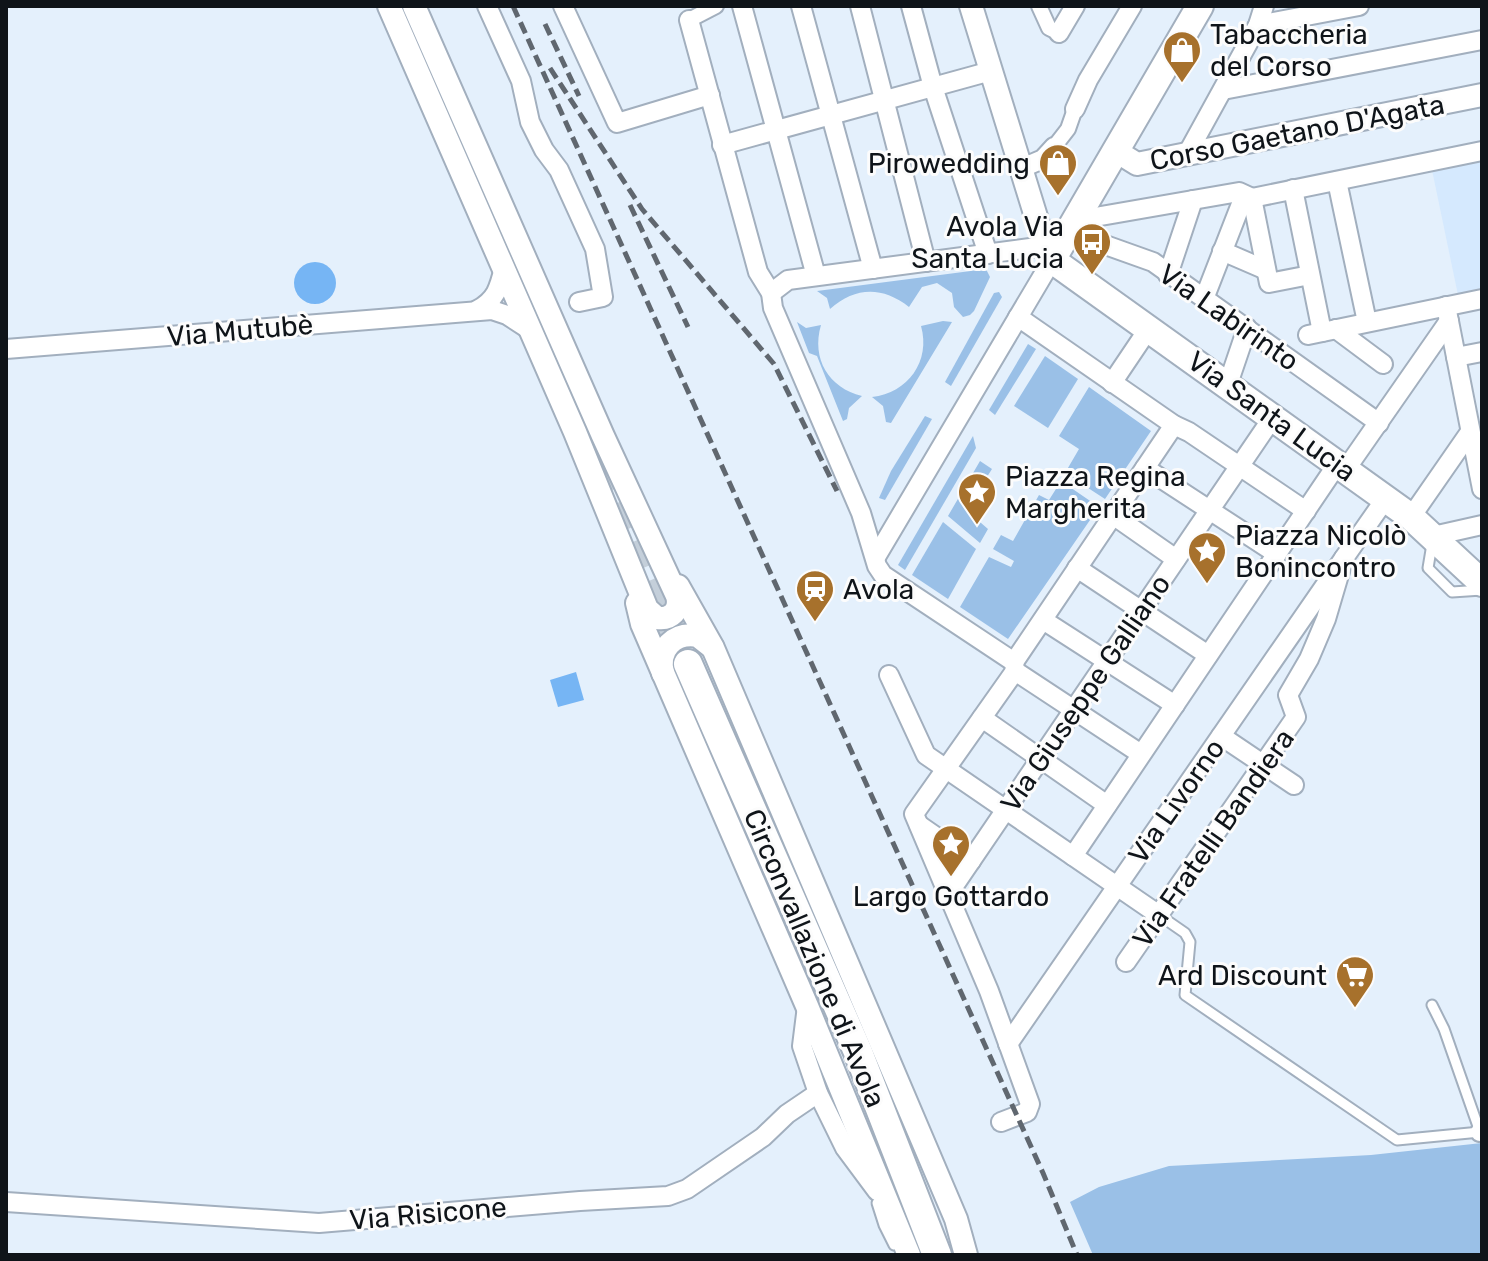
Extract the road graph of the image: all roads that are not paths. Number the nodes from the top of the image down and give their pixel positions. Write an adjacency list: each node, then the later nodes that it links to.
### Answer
1 (389, 6): 45 (street)
2 (414, 6): 83 (street)
3 (487, 6): 53 (street)
4 (563, 6): 23 (street)
5 (716, 6): 17 (street)
6 (742, 6): 28 (street)
7 (801, 6): 27 (street)
8 (860, 6): 25 (street)
9 (911, 6): 21 (street)
10 (971, 6): 20 (street)
11 (1039, 6): 18 (street)
12 (1075, 6): 18 (street)
13 (1132, 6): 26 (street)
14 (1200, 6): 31 (main road)
15 (1359, 6): 16 (street)
16 (1259, 12): 22 (street)
17 (689, 20): 23 (street)
18 (1059, 33)
19 (1482, 40): 22 (street)
20 (991, 71): 21 (street); 34 (street)
21 (933, 87): 25 (street); 40 (street)
22 (1223, 90): 33 (street)
23 (710, 95): 29 (street)
24 (1482, 95): 33 (street, Corso Gaetano D'Agata)
25 (884, 100): 27 (street); 43 (street)
26 (1075, 109): 30 (street)
27 (831, 115): 28 (street); 44 (street)
28 (776, 130): 29 (street); 47 (street)
29 (722, 145): 50 (street)
30 (1054, 147): 34 (street)
31 (1116, 151): 33 (street, Corso Gaetano D'Agata); 39 (main road)
32 (1482, 151): 35 (street)
33 (1186, 156)
34 (1022, 168): 42 (street)
35 (1337, 181): 36 (street); 57 (street)
36 (1293, 189): 37 (street); 49 (street)
37 (1252, 198): 38 (street); 41 (street); 46 (street)
38 (1193, 200): 39 (street); 48 (street)
39 (1074, 223): 42 (main road); 48 (street, Via Labirinto)
40 (986, 249): 42 (street); 43 (street)
41 (1222, 251): 46 (street); 51 (street)
42 (1049, 253): 56 (street); 58 (main road, Via Santa Lucia)
43 (925, 257): 44 (street)
44 (872, 263): 47 (street)
45 (504, 268): 54 (street); 60 (street)
46 (1266, 270): 49 (street)
47 (815, 271): 50 (street)
48 (1168, 275): 51 (street, Via Labirinto)
49 (1310, 275): 61 (street)
50 (771, 293): 87 (street)
51 (1204, 299): 59 (street, Via Labirinto)
52 (1482, 299): 55 (street)
53 (579, 302)
54 (473, 311): 60 (street, Via Mutubè); 62 (street, Via Mutubè)
55 (1448, 314): 57 (street); 64 (street); 70 (street)
56 (1018, 317): 66 (street); 87 (street)
57 (1367, 322): 61 (street)
58 (1149, 328): 66 (street); 67 (main road, Via Santa Lucia)
59 (1247, 328): 67 (street); 70 (street, Via Labirinto)
60 (530, 330): 85 (street)
61 (1322, 332): 65 (street)
62 (6, 349)
63 (1482, 352): 64 (street)
64 (1456, 357): 68 (street)
65 (1383, 364)
66 (1116, 377): 71 (street)
67 (1228, 384): 69 (main road, Via Santa Lucia)
68 (1474, 406): 72 (street)
69 (1273, 417): 73 (street, Via Giuseppe Galliano); 74 (main road, Via Santa Lucia)
70 (1379, 423): 74 (street)
71 (1182, 428): 73 (street); 75 (street)
72 (1470, 432): 76 (street); 80 (street)
73 (1240, 466): 78 (street, Via Giuseppe Galliano); 79 (street)
74 (1342, 466): 77 (main road, Via Santa Lucia); 79 (street)
75 (1152, 472): 78 (street); 81 (street)
76 (1480, 473)
77 (1386, 498): 80 (main road, Via Santa Lucia); 88 (street, Via Fratelli Bandiera)
78 (1210, 510): 86 (street); 89 (street, Via Giuseppe Galliano)
79 (1306, 511): 86 (street)
80 (1411, 517): 84 (main road, Via Santa Lucia)
81 (1120, 520): 89 (street); 90 (street)
82 (1482, 525): 84 (street)
83 (648, 533): 85 (street); 95 (street)
84 (1433, 536): 91 (main road, Via Santa Lucia); 92 (lane)
85 (621, 544): 98 (street)
86 (1277, 554): 96 (street)
87 (876, 557): 99 (street)
88 (1344, 558): 104 (street, Via Livorno); 107 (street, Via Fratelli Bandiera)
89 (1176, 559): 93 (street, Via Giuseppe Galliano)
90 (1084, 572): 93 (street); 94 (street)
91 (1482, 583)
92 (1482, 590)
93 (1141, 611): 96 (street); 97 (street, Via Giuseppe Galliano)
94 (1049, 624): 97 (street); 99 (street)
95 (713, 648): 98 (street); 131 (street)
96 (1208, 655): 101 (street)
97 (1107, 661): 101 (street); 102 (street, Via Giuseppe Galliano)
98 (676, 669): 120 (street); 130 (main road, Circonvallazione di Avola)
99 (1018, 669): 102 (street); 103 (street)
100 (889, 675): 108 (street)
101 (1175, 705): 105 (street)
102 (1074, 709): 105 (street); 106 (street, Via Giuseppe Galliano)
103 (986, 720): 106 (street); 108 (street)
104 (1221, 736): 107 (street); 115 (street, Via Livorno)
105 (1141, 754): 110 (street)
106 (1041, 758): 110 (street); 111 (street, Via Giuseppe Galliano)
107 (1264, 765): 109 (street); 117 (street, Via Fratelli Bandiera)
108 (950, 771): 111 (street); 112 (street)
109 (1294, 785)
110 (1107, 805): 114 (street)
111 (1006, 809): 113 (street, Via Giuseppe Galliano); 114 (street)
112 (919, 825): 113 (street); 116 (street)
113 (975, 855): 116 (street, Via Giuseppe Galliano)
114 (1073, 856): 115 (street)
115 (1118, 886): 117 (street); 121 (street, Via Livorno)
116 (949, 901): 121 (street)
117 (1159, 915): 118 (street, Via Fratelli Bandiera); 124 (lane)
118 (1126, 962)
119 (1432, 1005): 124 (lane)
120 (807, 1006): 122 (street); 127 (street)
121 (1008, 1044): 123 (street)
122 (818, 1093): 125 (street); 126 (street, Via Risicone)
123 (1001, 1122)
124 (1481, 1132)
125 (875, 1188): 127 (street); 128 (lane)
126 (6, 1202)
127 (892, 1210): 129 (street)
128 (898, 1255)
129 (909, 1255)
130 (937, 1255)
131 (966, 1255)

